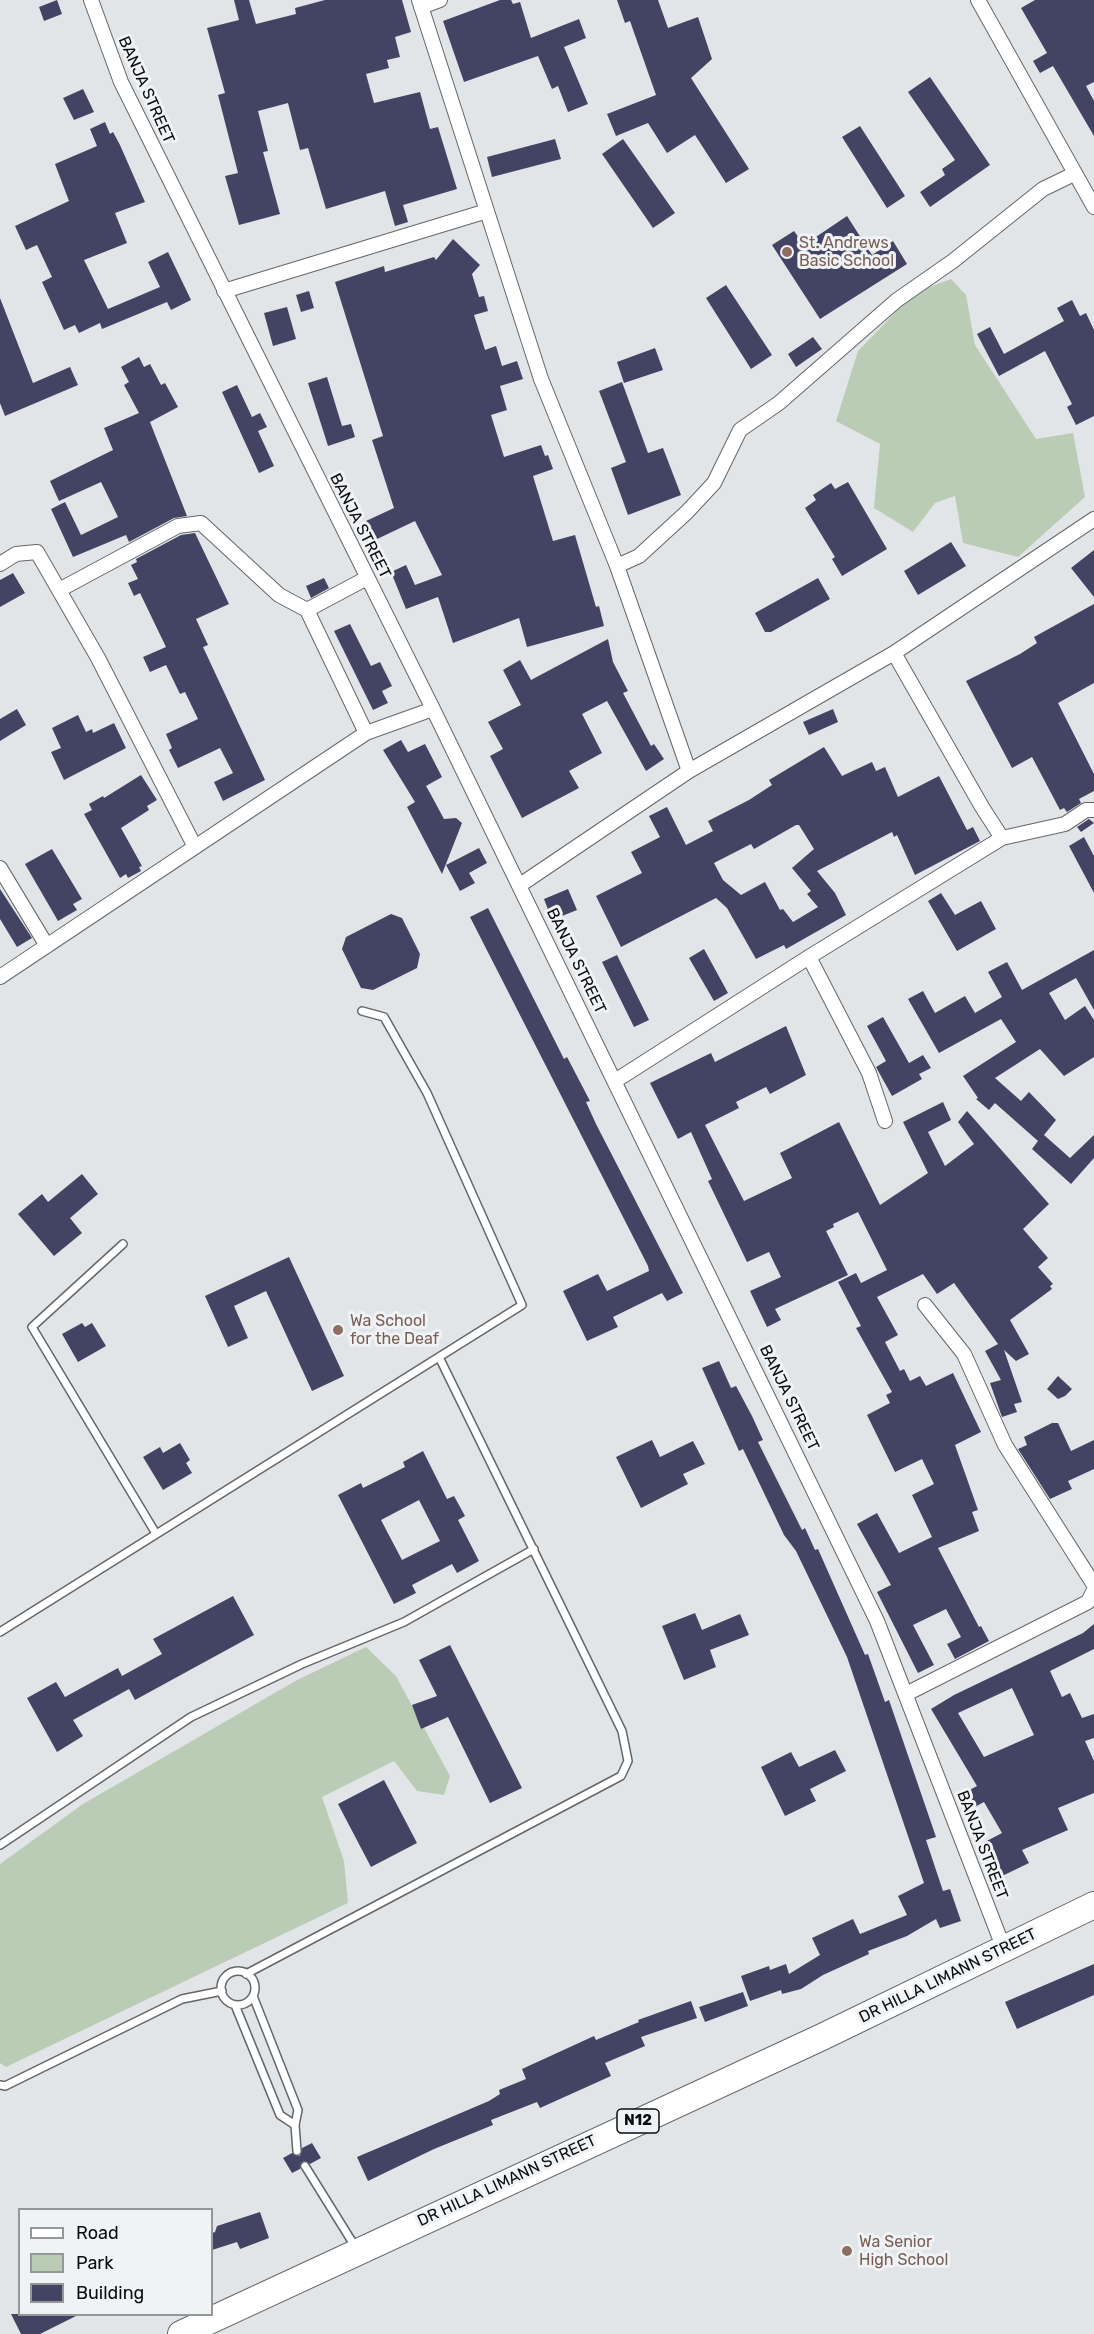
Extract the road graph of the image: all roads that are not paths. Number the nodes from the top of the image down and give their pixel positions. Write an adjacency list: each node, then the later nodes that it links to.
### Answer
1 (92, 0): 8 (street, BANJA STREET)
2 (440, 0): 4 (street)
3 (978, 0): 5 (street)
4 (420, 4): 7 (street)
5 (1074, 174): 6 (street); 11 (street)
6 (1094, 207)
7 (487, 211): 8 (street); 11 (street)
8 (224, 291): 12 (street, BANJA STREET)
9 (1094, 519): 15 (street)
10 (0, 564): 13 (street)
11 (617, 566): 18 (street)
12 (367, 578): 14 (street); 16 (street, BANJA STREET)
13 (61, 589): 14 (street); 21 (street)
14 (307, 610): 17 (street)
15 (894, 653): 18 (street); 20 (street)
16 (433, 709): 17 (street); 23 (street, BANJA STREET)
17 (366, 733): 21 (street)
18 (689, 771): 23 (street)
19 (1094, 810): 20 (street)
20 (1002, 838): 25 (street)
21 (195, 847): 24 (street)
22 (0, 868): 24 (street)
23 (520, 885): 28 (street, BANJA STREET)
24 (47, 945): 26 (street)
25 (809, 957): 28 (street); 29 (street)
26 (0, 977)
27 (362, 1011): 32 (lane)
28 (615, 1081): 38 (street, BANJA STREET)
29 (885, 1121)
30 (123, 1244): 33 (lane)
31 (925, 1305): 35 (street)
32 (440, 1359): 33 (lane); 34 (lane)
33 (155, 1532): 37 (lane)
34 (534, 1549): 39 (lane); 42 (lane)
35 (1094, 1585)
36 (1094, 1590): 38 (street)
37 (0, 1632)
38 (906, 1694): 41 (street, BANJA STREET)
39 (0, 1845)
40 (1094, 1905): 41 (highway, DR HILLA LIMANN STREET / N12)
41 (1004, 1949): 50 (highway, DR HILLA LIMANN STREET / N12)
42 (246, 1974): 43 (lane); 44 (lane)
43 (222, 1991): 45 (lane); 46 (lane)
44 (253, 1996): 45 (lane); 47 (lane)
45 (235, 2005): 47 (lane)
46 (0, 2085)
47 (295, 2125): 48 (lane)
48 (297, 2151)
49 (305, 2166): 50 (lane)
50 (357, 2250): 51 (highway, DR HILLA LIMANN STREET / N12)
51 (181, 2334)

